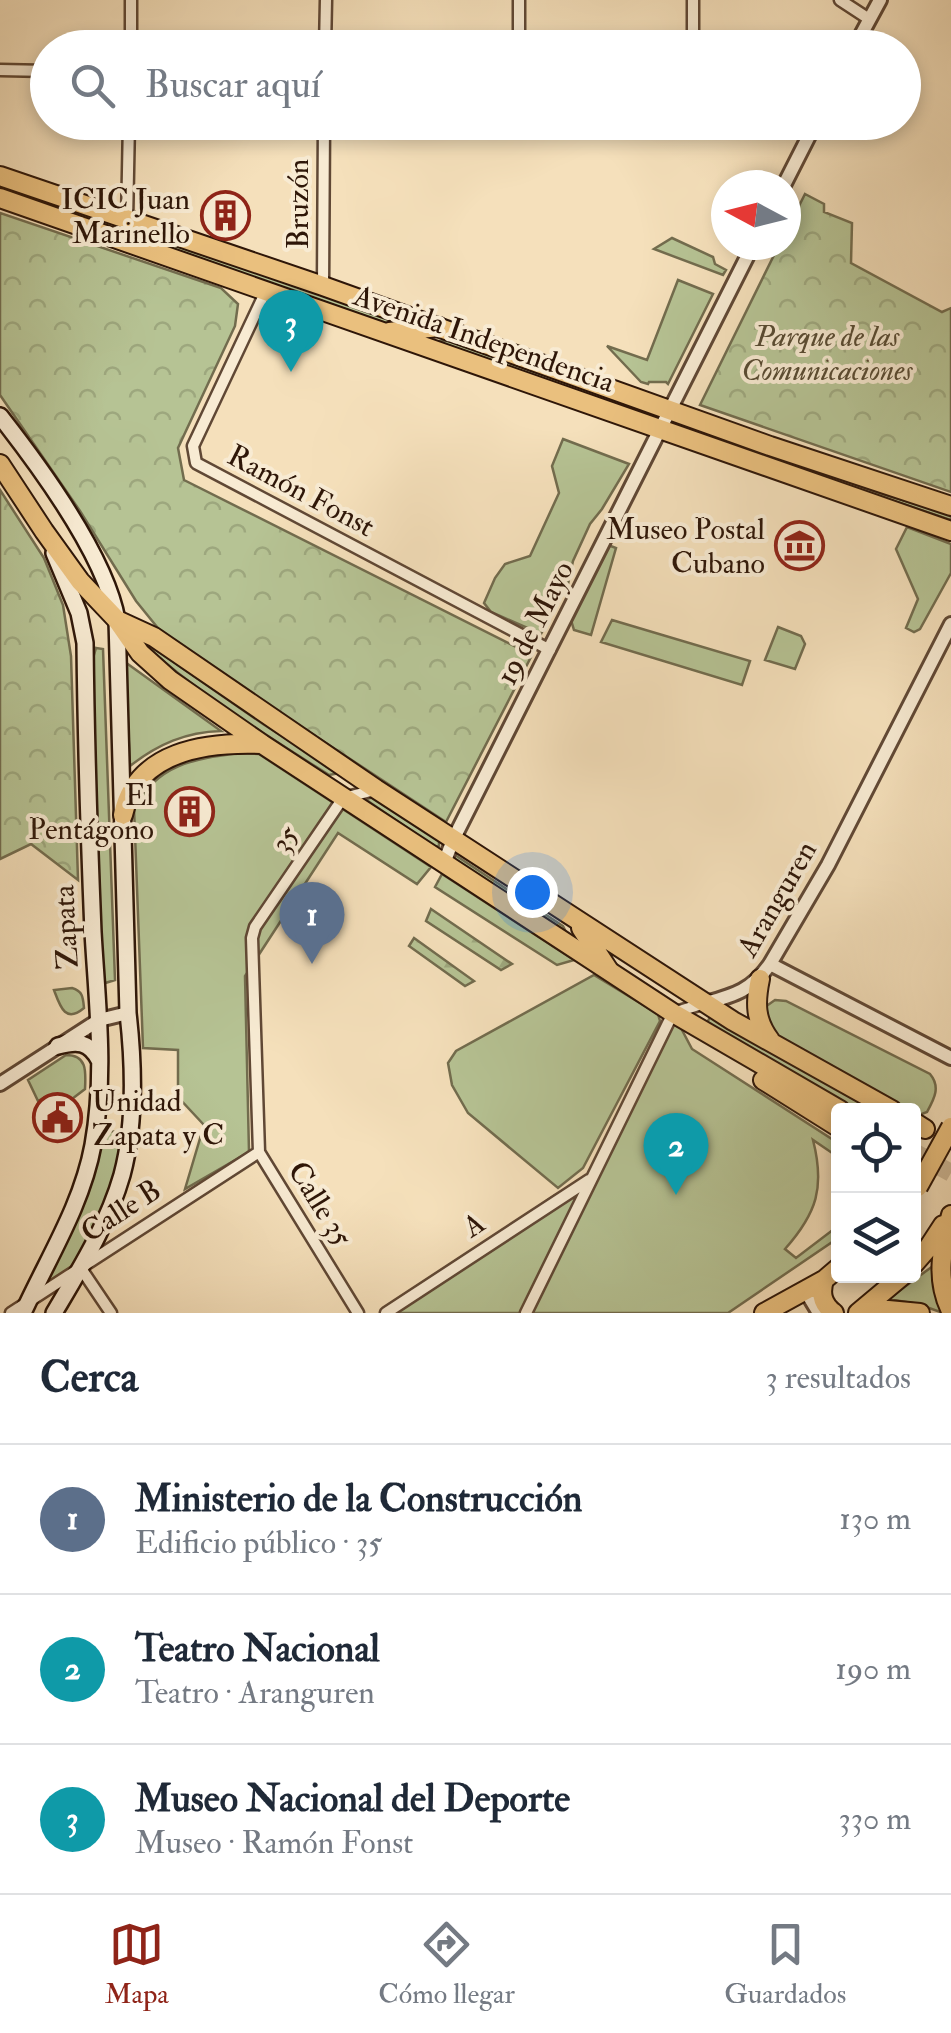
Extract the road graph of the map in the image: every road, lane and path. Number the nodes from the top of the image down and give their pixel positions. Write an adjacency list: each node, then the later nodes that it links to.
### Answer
1 (131, 0): 8 (street)
2 (326, 0): 9 (street)
3 (519, 0): 10 (street)
4 (693, 0): 11 (street)
5 (840, 0): 7 (street)
6 (880, 0): 7 (street)
7 (869, 19): 12 (street)
8 (131, 30)
9 (325, 30)
10 (519, 30)
11 (693, 30)
12 (863, 30)
13 (0, 70): 14 (street)
14 (30, 71)
15 (129, 140): 21 (street)
16 (324, 140): 23 (street, Bruzón)
17 (807, 140): 18 (street)
18 (792, 170)
19 (0, 176): 21 (main road, Avenida Independencia)
20 (0, 198): 24 (main road, Avenida Independencia)
21 (127, 221): 23 (main road, Avenida Independencia)
22 (745, 260): 27 (street, 19 de Mayo)
23 (323, 286): 25 (main road, Avenida Independencia)
24 (266, 291): 26 (main road, Avenida Independencia); 36 (street, Ramón Fonst)
25 (438, 327): 26 (main road); 27 (main road, Avenida Independencia)
26 (382, 332): 29 (main road, Avenida Independencia)
27 (670, 409): 29 (street, 19 de Mayo); 31 (main road, Avenida Independencia)
28 (0, 416): 34 (main road, Zapata)
29 (660, 430): 33 (main road, Avenida Independencia); 36 (street, 19 de Mayo)
30 (0, 464): 32 (main road, Zapata)
31 (951, 506)
32 (44, 531): 34 (main road, Zapata); 49 (main road, Zapata)
33 (951, 531)
34 (117, 620): 37 (main road); 38 (main road); 40 (main road, Zapata)
35 (951, 624): 45 (street, Aranguren)
36 (550, 650): 41 (street, 19 de Mayo)
37 (262, 744): 39 (main road); 40 (main road)
38 (376, 789): 39 (street); 41 (main road)
39 (344, 798): 42 (main road); 53 (street, 35)
40 (123, 815): 47 (main road, Zapata)
41 (453, 840): 42 (street, 19 de Mayo); 43 (main road)
42 (444, 863): 44 (main road)
43 (575, 919): 44 (main road); 46 (main road)
44 (608, 969): 48 (main road)
45 (765, 972): 46 (street, Aranguren); 51 (main road); 54 (street)
46 (706, 1003): 48 (street, Aranguren); 51 (main road)
47 (128, 1013): 49 (street); 66 (main road, Zapata)
48 (673, 1013): 50 (main road); 62 (street)
49 (99, 1020): 52 (street); 55 (main road, Zapata)
50 (696, 1028): 58 (main road); 59 (main road)
51 (773, 1044): 57 (main road)
52 (58, 1046): 55 (main road); 56 (street)
53 (257, 1057): 61 (street, Calle 35)
54 (951, 1058)
55 (99, 1060): 70 (main road, Zapata)
56 (0, 1084)
57 (879, 1103)
58 (831, 1105)
59 (831, 1123)
60 (951, 1128): 63 (main road, bridge)
61 (259, 1152): 66 (street, Calle B); 77 (street, Calle 35)
62 (590, 1180): 78 (street, A); 79 (street)
63 (921, 1183)
64 (951, 1213): 65 (main road); 73 (main road)
65 (921, 1255)
66 (80, 1267): 70 (street, Calle B); 75 (main road, Zapata); 76 (street)
67 (831, 1274): 69 (main road); 82 (main road)
68 (894, 1283): 72 (main road)
69 (805, 1290): 71 (main road); 81 (street)
70 (26, 1307): 74 (street, Calle B)
71 (771, 1308): 80 (main road)
72 (863, 1310): 83 (main road)
73 (951, 1311)
74 (11, 1313)
75 (54, 1313)
76 (111, 1313)
77 (358, 1313)
78 (386, 1313)
79 (526, 1313)
80 (806, 1313)
81 (819, 1313)
82 (834, 1313)
83 (920, 1313)

